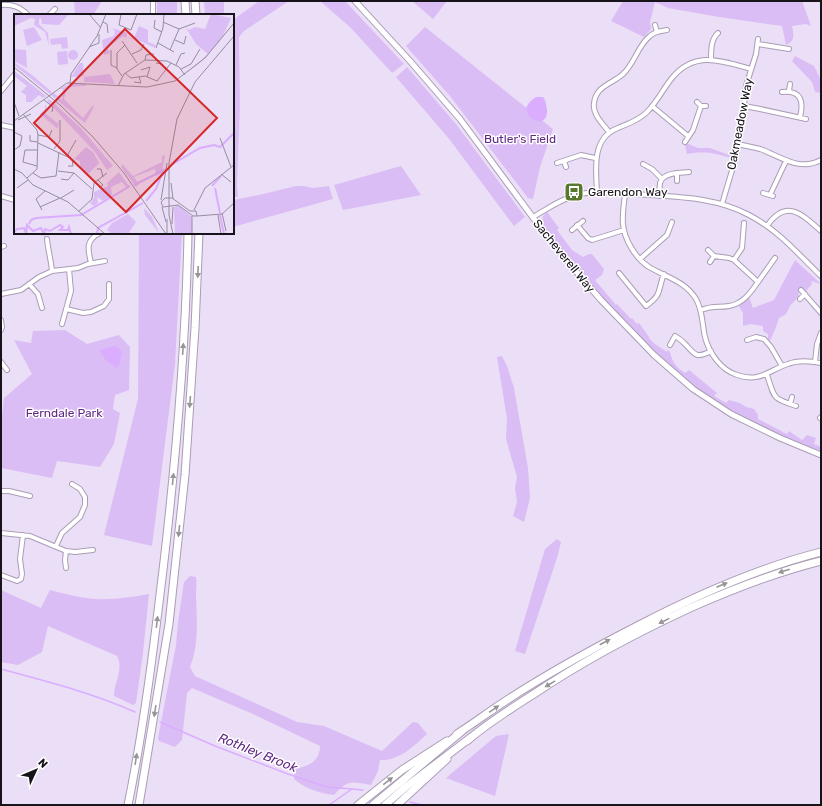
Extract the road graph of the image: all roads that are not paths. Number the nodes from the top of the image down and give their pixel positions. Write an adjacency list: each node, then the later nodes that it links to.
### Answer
1 (153, 1): 9 (street)
2 (185, 1): 10 (highway)
3 (195, 1): 11 (highway)
4 (355, 1): 53 (street, Sacheverell Way)
5 (1, 4): 7 (street)
6 (55, 9): 8 (street)
7 (27, 14)
8 (50, 14)
9 (153, 14)
10 (186, 14)
11 (196, 14)
12 (655, 25): 14 (street)
13 (667, 30): 14 (street)
14 (657, 32): 31 (street)
15 (718, 33): 17 (street)
16 (789, 49): 18 (street, Oakmeadow Way)
17 (711, 59): 18 (street); 25 (street)
18 (751, 70): 26 (street, Oakmeadow Way)
19 (14, 75): 21 (street)
20 (790, 84): 22 (street)
21 (1, 91)
22 (789, 91): 23 (street); 27 (street)
23 (782, 92)
24 (697, 102): 32 (street)
25 (652, 106): 31 (street); 32 (street)
26 (744, 106): 27 (street); 34 (street, Oakmeadow Way)
27 (800, 117): 28 (street)
28 (806, 119)
29 (1, 125): 30 (street)
30 (14, 128)
31 (609, 132): 35 (street)
32 (688, 136): 33 (street)
33 (684, 142)
34 (738, 144): 38 (street); 52 (street, Oakmeadow Way)
35 (595, 158): 37 (street); 46 (street)
36 (821, 160): 38 (street)
37 (564, 161): 39 (street); 41 (street)
38 (786, 161): 47 (street)
39 (557, 163)
40 (642, 164): 44 (street)
41 (566, 167)
42 (689, 172): 43 (street)
43 (676, 174): 44 (street); 45 (street)
44 (662, 179): 50 (street)
45 (677, 181)
46 (597, 192): 48 (street); 53 (street)
47 (763, 193)
48 (625, 194): 50 (street); 62 (street)
49 (1, 196): 51 (street)
50 (659, 196): 52 (street)
51 (14, 200)
52 (722, 204): 58 (street)
53 (533, 218): 110 (street, Sacheverell Way)
54 (583, 221): 57 (street)
55 (672, 222): 71 (street)
56 (744, 223): 60 (street)
57 (577, 225): 61 (street); 62 (street)
58 (767, 226): 63 (street); 82 (street)
59 (737, 228): 60 (street)
60 (743, 229): 72 (street)
61 (572, 230)
62 (624, 230): 71 (street)
63 (821, 231)
64 (97, 234): 76 (street)
65 (188, 234): 125 (highway, one-way to 65)
66 (199, 234): 126 (highway, one-way to 126)
67 (47, 239): 79 (street)
68 (708, 250): 69 (street)
69 (714, 256): 72 (street); 74 (street)
70 (775, 258): 77 (street)
71 (640, 260): 81 (street)
72 (734, 260): 83 (street)
73 (105, 261): 76 (street)
74 (710, 262)
75 (765, 262): 77 (street)
76 (92, 263): 78 (street)
77 (770, 266): 83 (street)
78 (69, 269): 79 (street); 91 (street)
79 (52, 271): 84 (street)
80 (619, 273): 81 (street)
81 (664, 274): 92 (street)
82 (821, 276)
83 (758, 282): 92 (street)
84 (29, 284): 87 (street); 90 (street)
85 (109, 284): 91 (street)
86 (801, 290): 88 (street)
87 (1, 294)
88 (805, 294): 89 (street); 93 (street)
89 (800, 299)
90 (42, 308)
91 (66, 309): 95 (street)
92 (701, 310): 100 (street)
93 (821, 313)
94 (1, 320): 96 (street)
95 (62, 324)
96 (1, 330)
97 (821, 333): 102 (street)
98 (747, 340): 104 (street)
99 (670, 345): 100 (street)
100 (711, 351): 106 (street)
101 (1, 362): 105 (street)
102 (815, 362): 103 (street); 104 (street)
103 (821, 363)
104 (782, 366): 106 (street)
105 (7, 370)
106 (767, 375): 108 (street)
107 (792, 397): 108 (street)
108 (790, 404): 109 (street)
109 (796, 406)
110 (821, 455)
111 (72, 484): 116 (street)
112 (1, 491): 113 (street)
113 (30, 496)
114 (1, 533): 115 (street)
115 (23, 535): 116 (street); 122 (street)
116 (56, 546): 118 (street)
117 (93, 550): 118 (street)
118 (66, 551): 121 (street)
119 (821, 552): 123 (highway, one-way to 119)
120 (821, 561): 124 (highway, one-way to 124)
121 (66, 568)
122 (1, 575)
123 (462, 731): 127 (highway, one-way to 123); 128 (highway)
124 (470, 738): 129 (highway); 130 (highway)
125 (129, 801)
126 (139, 803)
127 (358, 805)
128 (373, 805)
129 (386, 805)
130 (397, 805)

